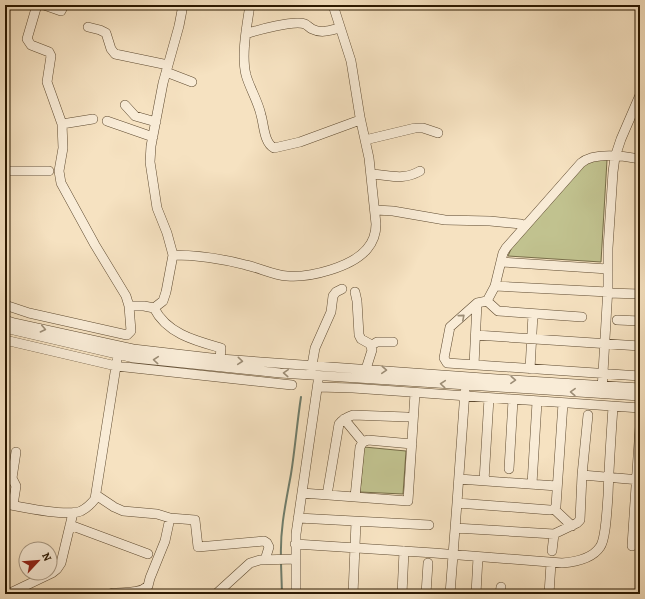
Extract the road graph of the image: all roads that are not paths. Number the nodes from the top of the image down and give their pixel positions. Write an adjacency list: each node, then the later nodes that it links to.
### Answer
1 (37, 5): 18 (street)
2 (44, 5): 3 (street)
3 (64, 5)
4 (183, 5): 10 (street)
5 (250, 5): 9 (street)
6 (333, 5): 8 (street)
7 (88, 27): 10 (street)
8 (340, 28): 9 (street); 15 (street)
9 (246, 34): 15 (street)
10 (167, 69): 11 (street); 17 (street)
11 (192, 82)
12 (640, 95): 22 (street)
13 (125, 105): 17 (street)
14 (93, 119): 18 (street)
15 (360, 120): 21 (street)
16 (107, 121): 20 (street)
17 (156, 122): 20 (street)
18 (62, 124): 40 (street)
19 (438, 133): 21 (street)
20 (153, 137): 30 (street)
21 (365, 140): 27 (street)
22 (615, 157): 23 (street); 29 (street); 32 (street)
23 (640, 160)
24 (5, 171): 26 (street)
25 (420, 171): 27 (street)
26 (49, 172)
27 (371, 174): 28 (street)
28 (376, 210): 29 (street); 30 (street)
29 (525, 226): 31 (street)
30 (173, 255): 41 (street)
31 (501, 262): 32 (street); 33 (street)
32 (608, 269): 36 (street)
33 (495, 286): 36 (street); 38 (street)
34 (342, 289): 61 (street)
35 (355, 292): 52 (street)
36 (608, 293): 37 (street); 53 (street)
37 (640, 294)
38 (482, 302): 42 (street); 48 (street); 57 (street, one-way to 38)
39 (5, 305): 40 (street)
40 (129, 306): 41 (street)
41 (154, 308): 56 (street)
42 (533, 314): 43 (street); 49 (street)
43 (582, 317)
44 (5, 320): 55 (street, one-way to 55)
45 (617, 320): 46 (street)
46 (640, 321)
47 (5, 328): 55 (street)
48 (476, 335): 49 (street); 57 (street)
49 (532, 339): 53 (street); 60 (street)
50 (5, 340): 58 (street)
51 (393, 342): 52 (street)
52 (372, 345): 59 (street)
53 (604, 345): 54 (street); 62 (street)
54 (640, 346)
55 (119, 350): 56 (street); 58 (street); 61 (street, one-way to 55)
56 (220, 359): 61 (street, one-way to 61)
57 (474, 365): 60 (street)
58 (116, 366): 64 (street); 94 (street)
59 (366, 369): 61 (street); 68 (street, one-way to 68)
60 (530, 369): 62 (street)
61 (316, 371): 65 (street, one-way to 61); 66 (street)
62 (603, 373): 63 (street); 68 (street)
63 (640, 376)
64 (292, 385)
65 (465, 386): 68 (street, one-way to 65); 71 (street)
66 (318, 387): 69 (street); 93 (street)
67 (640, 388): 68 (street)
68 (602, 389): 70 (street)
69 (415, 393): 71 (street); 83 (street)
70 (640, 396)
71 (464, 397): 72 (street); 88 (street)
72 (489, 398): 73 (street); 90 (street)
73 (513, 400): 74 (street); 85 (street)
74 (537, 402): 75 (street); 91 (street)
75 (563, 403): 76 (street); 92 (street)
76 (613, 406): 77 (street); 87 (street)
77 (640, 408)
78 (588, 415): 86 (street)
79 (407, 417): 80 (street)
80 (344, 419): 82 (street); 95 (street)
81 (640, 427): 89 (street)
82 (363, 442): 83 (street); 96 (street)
83 (412, 444): 96 (street)
84 (16, 452): 98 (street)
85 (509, 470)
86 (582, 475): 87 (street); 106 (street)
87 (609, 477): 89 (street); 119 (street)
88 (459, 479): 90 (street); 97 (street)
89 (639, 479): 110 (street)
90 (484, 481): 91 (street)
91 (532, 484): 92 (street)
92 (557, 486): 99 (street)
93 (302, 493): 95 (street); 102 (street)
94 (96, 495): 100 (street); 101 (street)
95 (327, 495): 96 (street)
96 (355, 497)
97 (457, 503): 99 (street); 107 (street)
98 (9, 505): 100 (street)
99 (554, 509): 106 (street)
100 (73, 513): 104 (street)
101 (170, 518): 118 (street); 121 (street)
102 (298, 518): 103 (street); 109 (street)
103 (356, 522): 105 (street); 111 (street)
104 (70, 525): 114 (street); 122 (street)
105 (429, 525)
106 (572, 526): 108 (street)
107 (455, 528): 108 (street); 115 (street)
108 (554, 534): 113 (street)
109 (295, 544): 111 (street); 117 (street)
110 (632, 546)
111 (355, 548): 112 (street); 128 (street)
112 (404, 551): 115 (street); 129 (street)
113 (552, 551)
114 (148, 554)
115 (453, 554): 116 (street); 131 (street)
116 (478, 556): 119 (street); 132 (street)
117 (293, 559): 118 (street); 127 (street)
118 (267, 560): 126 (street)
119 (551, 563): 133 (street)
120 (428, 564): 130 (street)
121 (150, 590): 123 (street)
122 (8, 594)
123 (110, 594)
124 (177, 594): 125 (street)
125 (200, 594)
126 (216, 594)
127 (296, 594)
128 (353, 594)
129 (402, 594)
130 (426, 594)
131 (450, 594)
132 (476, 594)
133 (549, 594)

